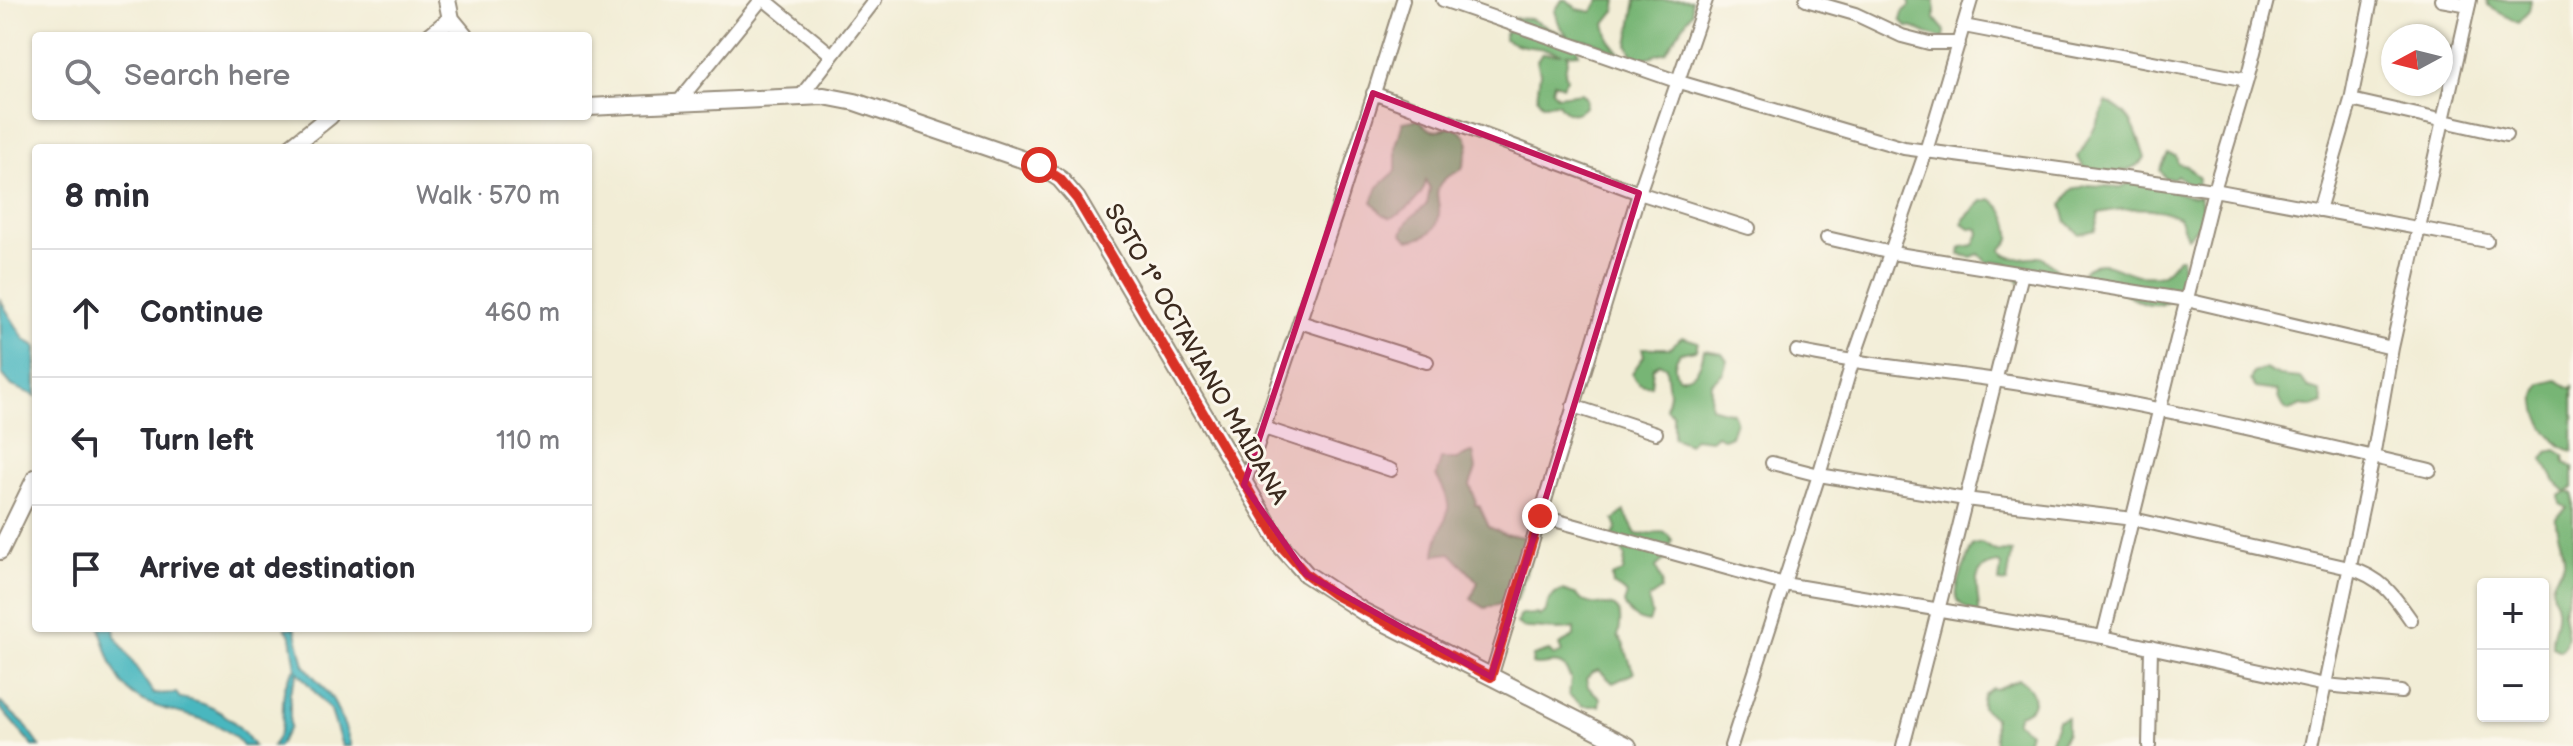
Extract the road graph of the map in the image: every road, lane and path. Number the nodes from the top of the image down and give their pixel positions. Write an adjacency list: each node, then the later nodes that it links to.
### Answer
1 (447, 0): 13 (main road)
2 (763, 0): 18 (street); 24 (street)
3 (875, 0): 18 (street)
4 (1403, 0): 21 (street)
5 (1443, 0): 20 (street)
6 (1706, 0): 20 (street)
7 (1806, 0): 17 (street)
8 (1971, 0): 14 (street)
9 (2267, 0): 19 (street)
10 (2371, 0): 23 (street)
11 (2441, 0): 12 (street)
12 (2469, 3): 26 (street)
13 (451, 19): 15 (main road); 16 (main road)
14 (1964, 26): 17 (street); 19 (street)
15 (435, 32)
16 (462, 32)
17 (1959, 43): 30 (street)
18 (832, 55): 22 (street)
19 (2247, 80): 31 (street)
20 (1679, 82): 30 (street); 32 (street)
21 (1373, 93): 32 (street); 41 (street)
22 (801, 96): 24 (main road, SGTO 1° OCTAVIANO MAIDANA); 57 (main road, SGTO 1° OCTAVIANO MAIDANA)
23 (2351, 100): 26 (street); 33 (street)
24 (676, 105): 25 (main road, SGTO 1° OCTAVIANO MAIDANA)
25 (592, 107)
26 (2443, 119): 28 (street); 35 (street)
27 (325, 120): 29 (main road)
28 (2506, 135)
29 (295, 144)
30 (1926, 151): 31 (street); 38 (street)
31 (2214, 190): 33 (street); 40 (street)
32 (1639, 193): 34 (street); 47 (street)
33 (2319, 210): 35 (street)
34 (1749, 228)
35 (2420, 230): 37 (street); 42 (street)
36 (1827, 238): 38 (street)
37 (2487, 241)
38 (1892, 253): 39 (street); 45 (street)
39 (2022, 274): 40 (street); 46 (street)
40 (2187, 300): 42 (street); 48 (street)
41 (1300, 322): 44 (street); 49 (street)
42 (2392, 348): 51 (street)
43 (1797, 351): 45 (street)
44 (1427, 362)
45 (1852, 363): 46 (street); 55 (street)
46 (1995, 380): 48 (street); 58 (street)
47 (1573, 406): 50 (street); 59 (street)
48 (2160, 410): 51 (street); 60 (street)
49 (1264, 428): 53 (street); 57 (street)
50 (1656, 433)
51 (2373, 457): 54 (street); 62 (street)
52 (1772, 463): 55 (street)
53 (1391, 470)
54 (2430, 470)
55 (1819, 475): 58 (street); 63 (street)
56 (32, 485): 61 (main road)
57 (1244, 485): 68 (main road, SGTO 1° OCTAVIANO MAIDANA)
58 (1965, 499): 60 (street); 64 (street)
59 (1540, 516): 63 (street); 68 (street)
60 (2133, 519): 62 (street); 66 (street)
61 (0, 551)
62 (2349, 568): 65 (street); 69 (street)
63 (1784, 584): 64 (street); 72 (street)
64 (1940, 610): 66 (street); 73 (street)
65 (2411, 620)
66 (2103, 637): 67 (street)
67 (2151, 647): 69 (street); 74 (street)
68 (1491, 677): 71 (main road, SGTO 1° OCTAVIANO MAIDANA)
69 (2325, 685): 70 (street); 75 (street)
70 (2401, 692)
71 (1628, 746)
72 (1731, 746)
73 (1903, 746)
74 (2149, 746)
75 (2312, 746)

